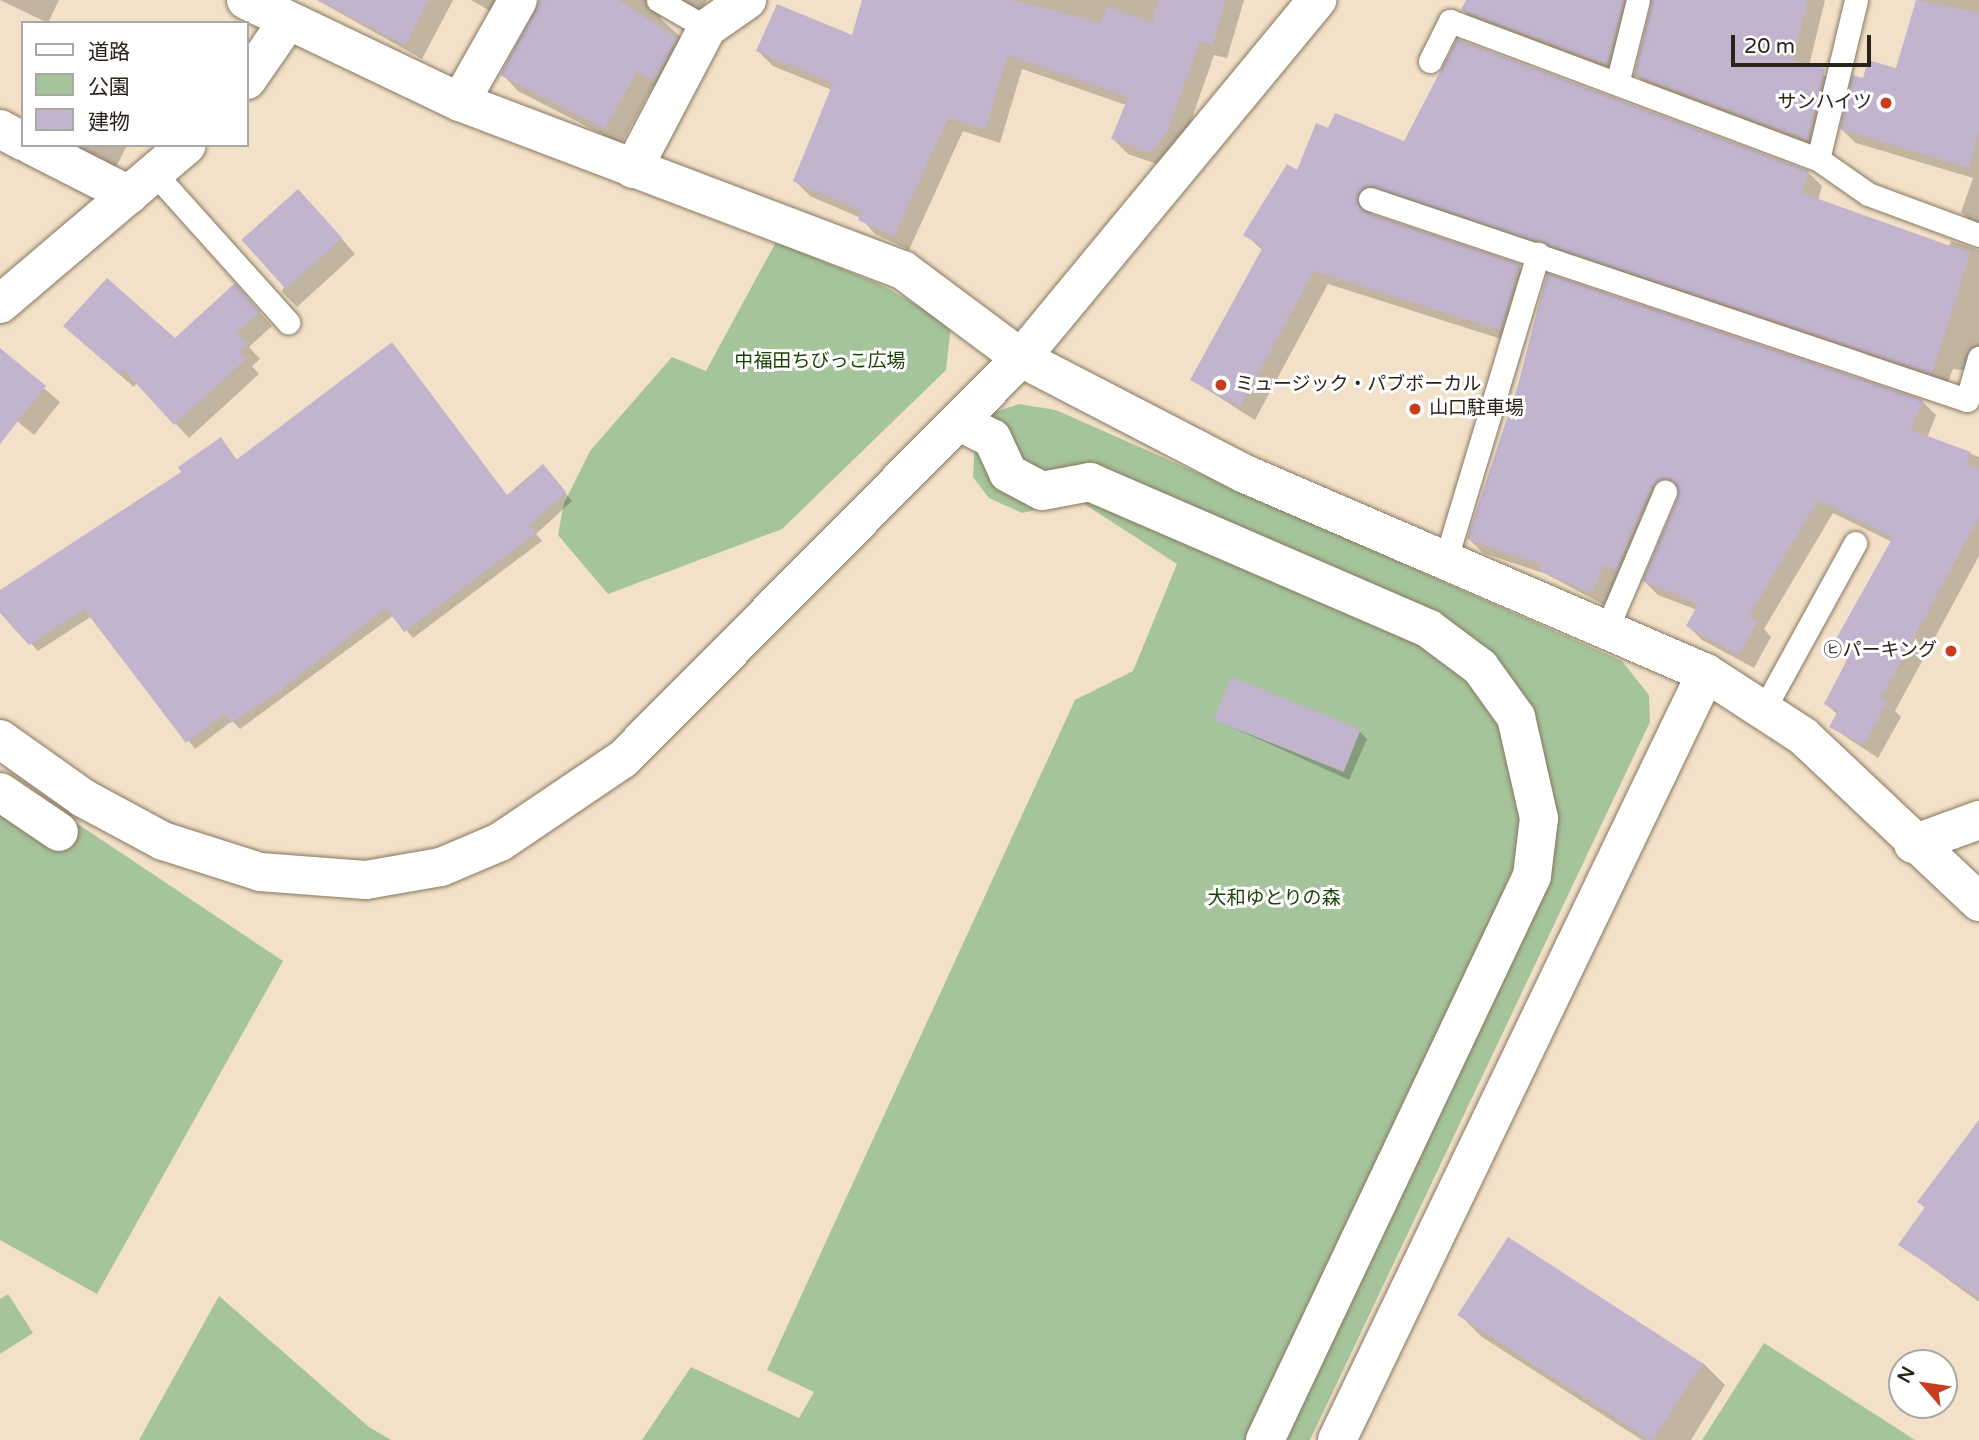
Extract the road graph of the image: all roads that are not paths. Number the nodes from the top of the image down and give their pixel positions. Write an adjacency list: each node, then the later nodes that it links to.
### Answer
1 (246, 0): 8 (street)
2 (517, 0): 13 (street)
3 (658, 0): 9 (lane)
4 (747, 0): 9 (street)
5 (1637, 0): 12 (lane)
6 (1856, 0): 18 (lane)
7 (1301, 3): 26 (street)
8 (287, 22): 11 (street); 13 (street)
9 (707, 28): 19 (street)
10 (1430, 61): 12 (lane)
11 (248, 79)
12 (1618, 80): 18 (lane)
13 (460, 102): 19 (street)
14 (0, 129): 15 (street)
15 (21, 140)
16 (37, 147): 20 (street)
17 (185, 147): 20 (street)
18 (1818, 159): 22 (lane)
19 (633, 169): 26 (street)
20 (142, 185): 24 (street); 25 (lane)
21 (1370, 199): 23 (lane)
22 (1979, 235)
23 (1538, 254): 27 (lane); 31 (lane)
24 (0, 304)
25 (288, 322)
26 (1021, 358): 28 (street); 31 (street)
27 (1979, 358)
28 (960, 422): 35 (street); 41 (street)
29 (1665, 492): 32 (lane)
30 (1855, 544): 34 (lane)
31 (1445, 562): 32 (street)
32 (1608, 626): 33 (street)
33 (1706, 673): 34 (street); 42 (street)
34 (1765, 708): 39 (street)
35 (0, 738)
36 (0, 792): 38 (street)
37 (1979, 820): 39 (street)
38 (59, 832)
39 (1913, 844): 40 (street)
40 (1979, 902)
41 (1265, 1440)
42 (1337, 1440)

